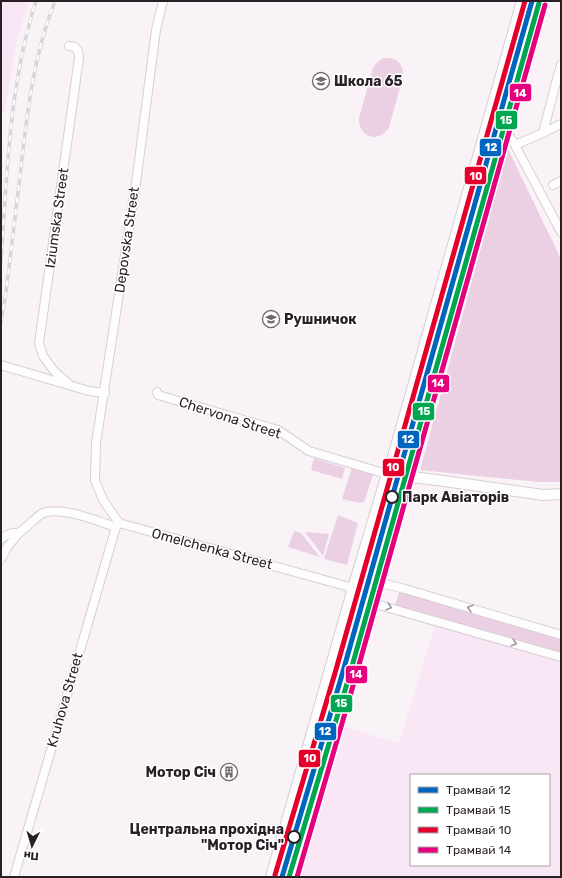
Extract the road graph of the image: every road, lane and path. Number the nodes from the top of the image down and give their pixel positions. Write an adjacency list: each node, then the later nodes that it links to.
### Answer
1 (163, 1): 13 (street, Depovska Street)
2 (521, 1): 6 (street)
3 (69, 46): 12 (street, Iziumska Street)
4 (561, 65): 5 (street)
5 (558, 84): 8 (street)
6 (488, 120): 9 (street); 15 (street)
7 (561, 124): 8 (street)
8 (544, 134): 9 (street)
9 (515, 145): 10 (street)
10 (561, 232)
11 (1, 365): 12 (street)
12 (70, 385): 13 (street)
13 (105, 392): 17 (street, Depovska Street)
14 (157, 392): 15 (street, Chervona Street)
15 (388, 474): 16 (main road, Chervona Street); 21 (main road)
16 (561, 494)
17 (117, 525): 18 (street); 22 (street, Omelchenka Street); 25 (street, Kruhova Street)
18 (20, 533): 19 (street); 20 (street)
19 (1, 539)
20 (1, 559)
21 (357, 577): 22 (main road); 23 (street, one-way to 21)
22 (352, 592): 24 (street, Omelchenka Street, one-way to 24); 26 (main road)
23 (561, 635)
24 (561, 657)
25 (14, 877)
26 (271, 877)

